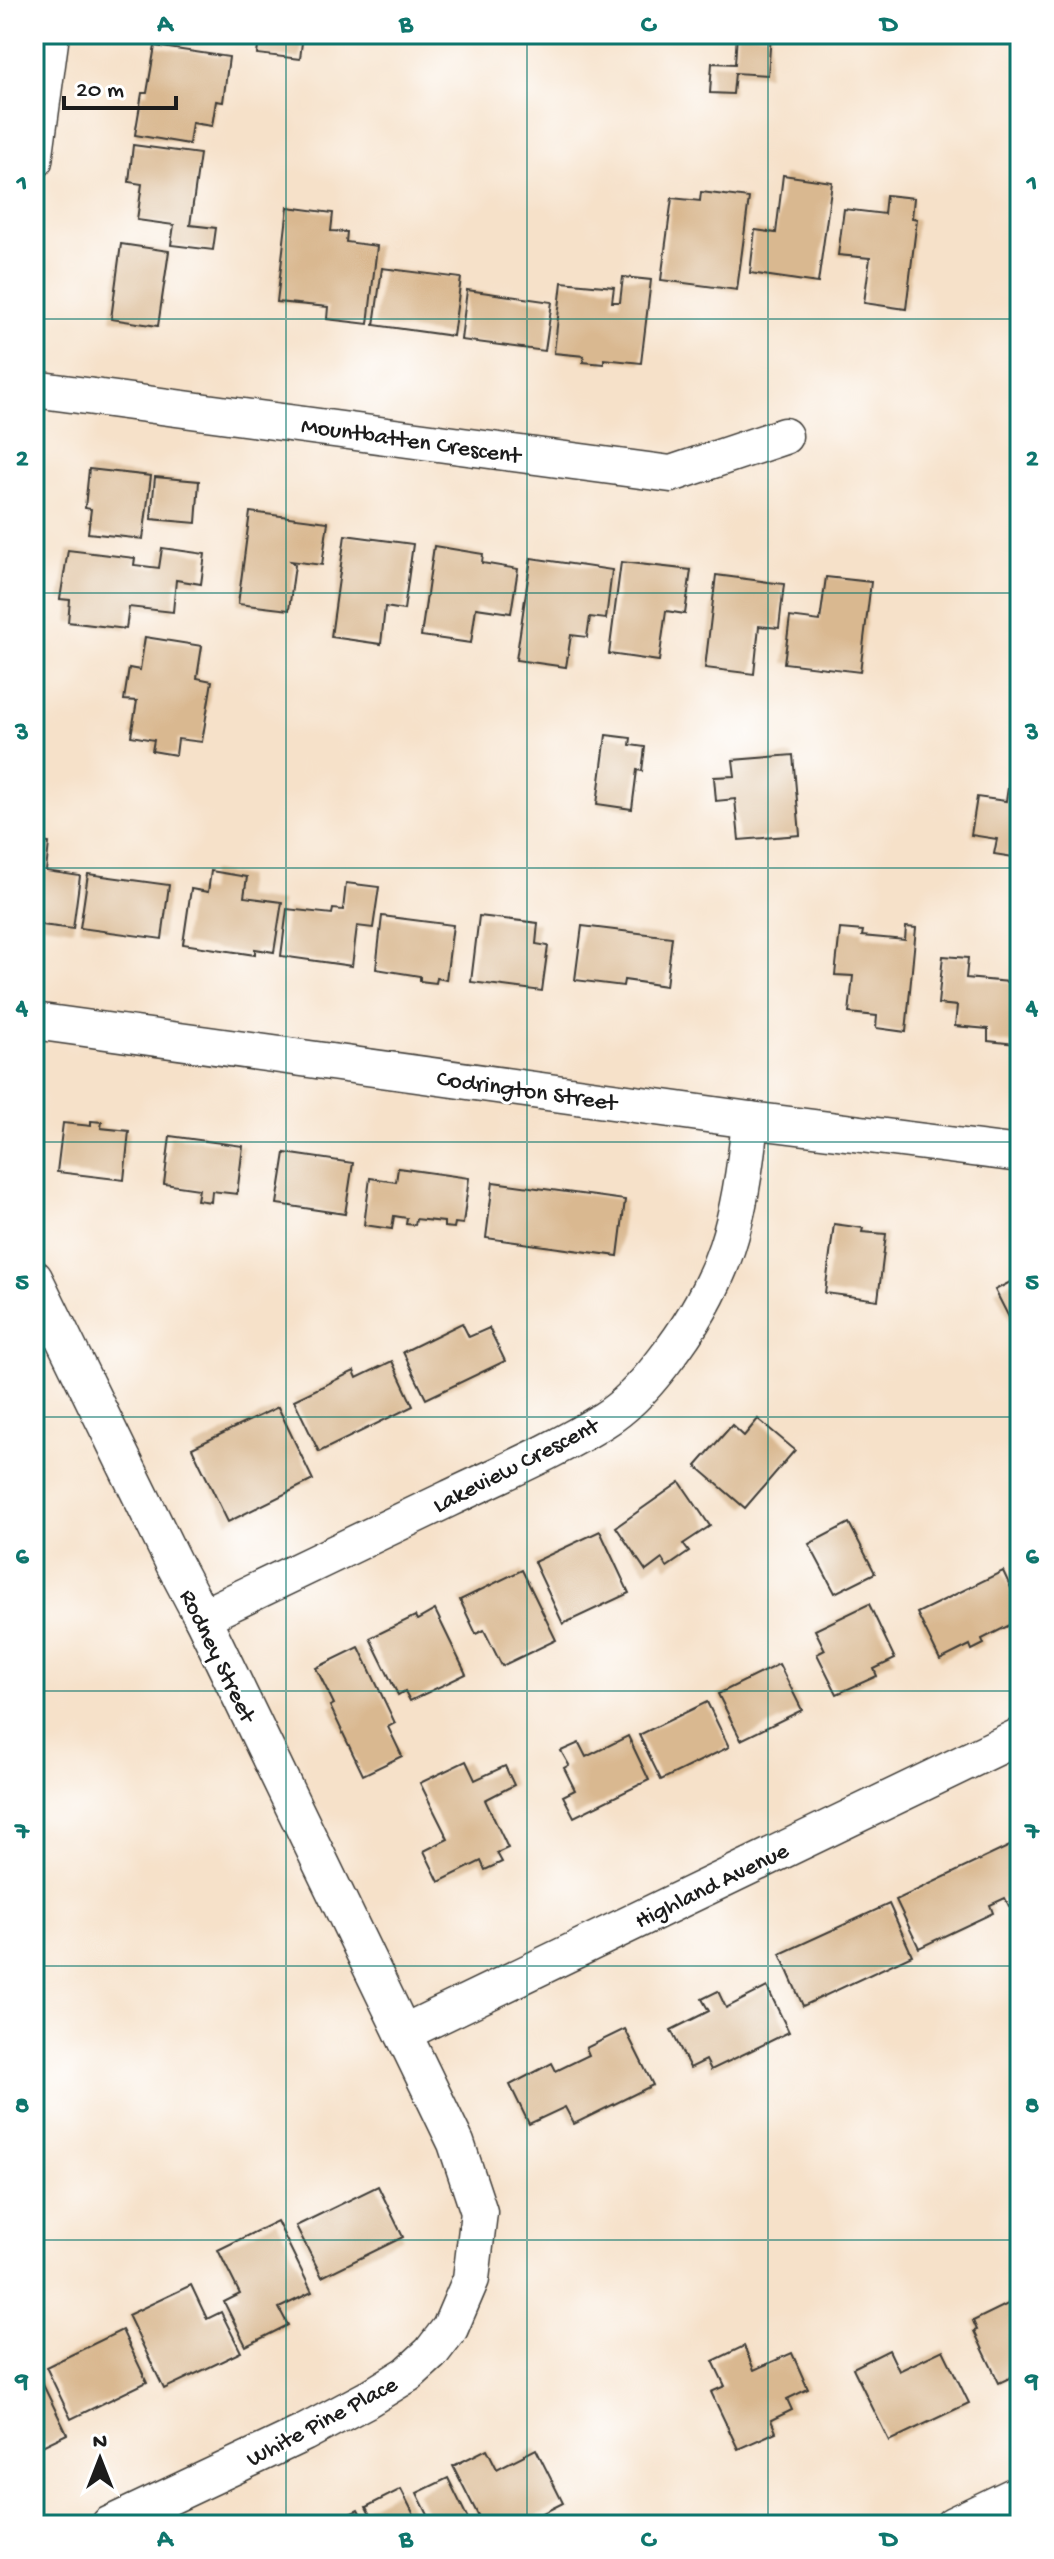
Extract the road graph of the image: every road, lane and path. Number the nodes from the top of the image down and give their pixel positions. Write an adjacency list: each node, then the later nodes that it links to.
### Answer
1 (51, 34): 2 (street)
2 (34, 161)
3 (34, 389): 4 (street, Mountbatten Crescent)
4 (784, 436)
5 (34, 1021): 6 (street, Codrington Street)
6 (750, 1120): 7 (street, Codrington Street); 9 (street, Lakeview Crescent)
7 (1020, 1154)
8 (34, 1278): 9 (street, Rodney Street)
9 (202, 1617): 11 (street, Rodney Street)
10 (1020, 1736): 11 (street, Highland Avenue)
11 (403, 2033): 13 (street, White Pine Place)
12 (1020, 2493): 14 (street)
13 (109, 2525)
14 (953, 2525)

